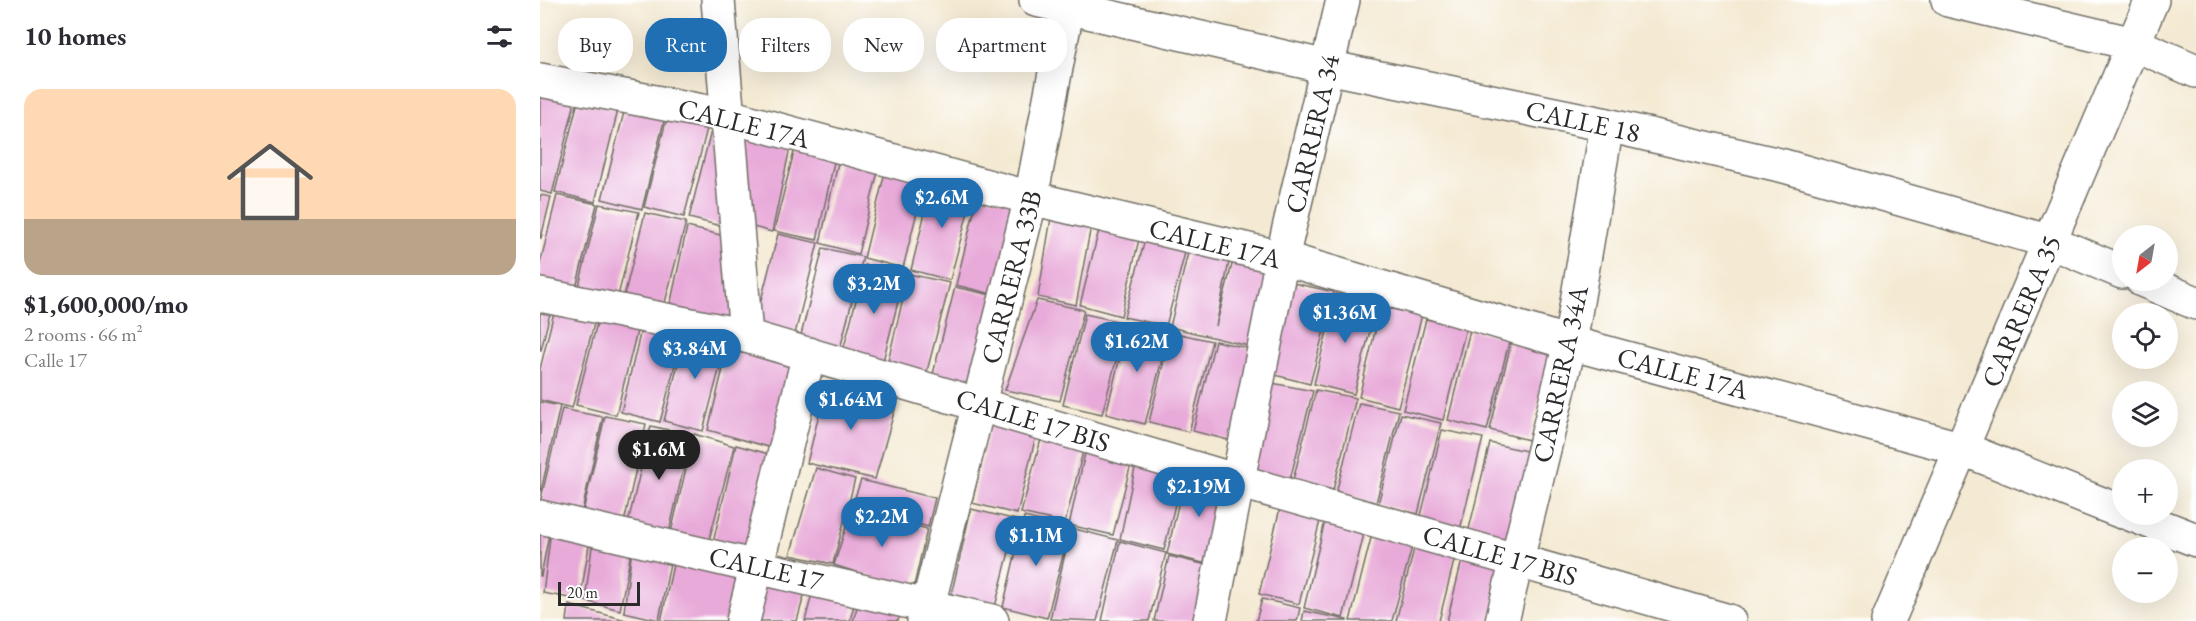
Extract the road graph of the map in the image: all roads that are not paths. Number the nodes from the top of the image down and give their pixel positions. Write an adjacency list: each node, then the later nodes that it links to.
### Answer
1 (718, 0): 11 (street)
2 (1036, 0): 6 (street, CALLE 18)
3 (1343, 0): 8 (street, CARRERA 34)
4 (1948, 0): 7 (street)
5 (2152, 0): 7 (street, CARRERA 35)
6 (1069, 4): 8 (street, CALLE 18); 13 (street, CARRERA 33B)
7 (2134, 44): 9 (street); 14 (street, CARRERA 35)
8 (1327, 67): 12 (street, CALLE 18); 15 (street, CARRERA 34)
9 (2196, 71)
10 (540, 80): 11 (street, CALLE 17A)
11 (728, 116): 13 (street, CALLE 17A); 20 (street)
12 (1607, 125): 14 (street, CALLE 18); 21 (street, CARRERA 34A)
13 (1031, 198): 15 (street, CALLE 17A); 23 (street, CARRERA 33B)
14 (2051, 242): 16 (street, CALLE 18); 24 (street, CARRERA 35)
15 (1282, 258): 21 (street, CALLE 17A); 25 (street, CARRERA 34)
16 (2112, 268)
17 (2168, 291): 19 (street)
18 (540, 295): 20 (street, CALLE 17 BIS)
19 (2196, 303)
20 (746, 336): 22 (street, CALLE 17 BIS)
21 (1570, 343): 24 (street, CALLE 17A); 30 (street, CARRERA 34A)
22 (809, 354): 23 (street, CALLE 17 BIS); 31 (street)
23 (980, 403): 25 (street, CALLE 17 BIS); 32 (street, CARRERA 33B)
24 (1963, 449): 26 (street, CALLE 17A); 38 (street, CARRERA 35)
25 (1238, 481): 30 (street, CALLE 17 BIS); 35 (street, CARRERA 34)
26 (2112, 508)
27 (540, 518): 31 (street, CALLE 17)
28 (2158, 525): 29 (street)
29 (2196, 540)
30 (1517, 559): 36 (street, CARRERA 34A); 37 (street, CALLE 17 BIS)
31 (756, 565): 32 (street, CALLE 17); 33 (street)
32 (926, 613): 34 (street, CALLE 17)
33 (743, 621)
34 (992, 621)
35 (1210, 621)
36 (1502, 621)
37 (1730, 621)
38 (1888, 621)

